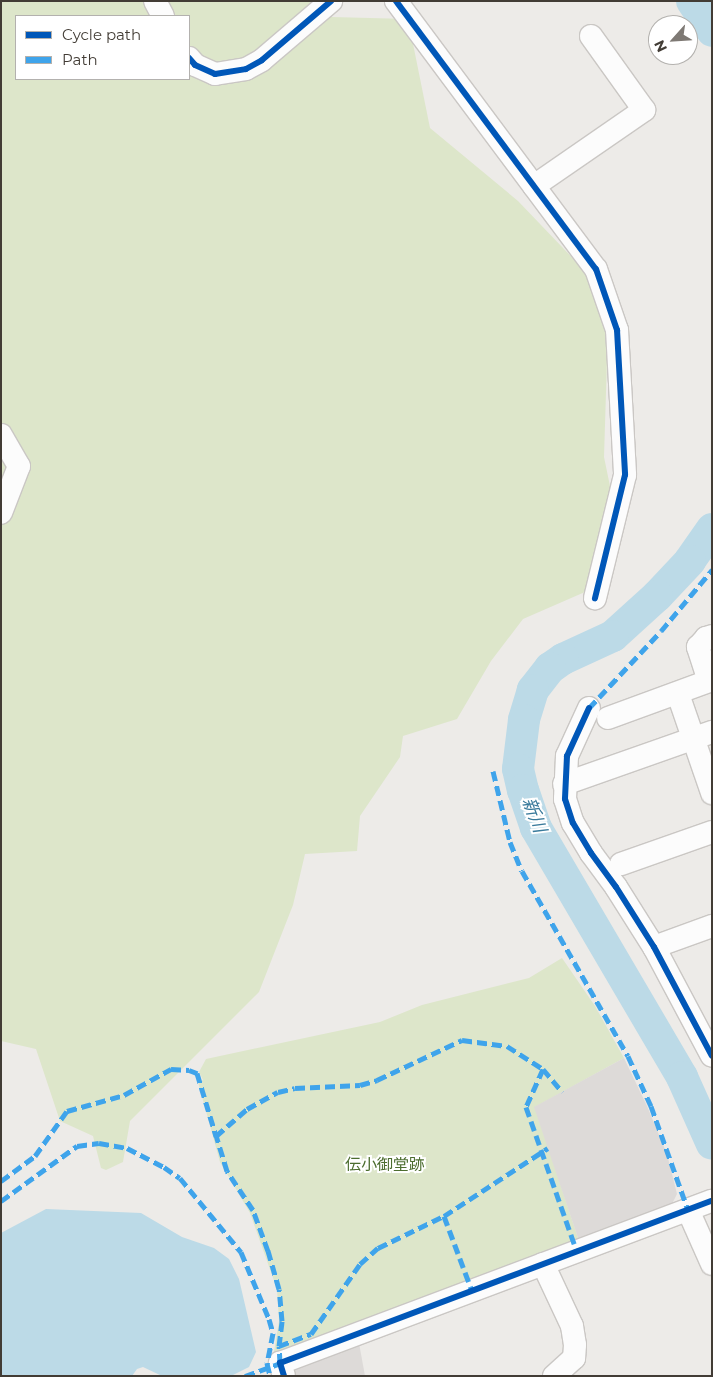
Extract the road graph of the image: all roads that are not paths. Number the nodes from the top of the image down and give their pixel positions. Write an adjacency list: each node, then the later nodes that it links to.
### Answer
1 (155, 1): 4 (street)
2 (330, 1): 6 (street)
3 (396, 1): 7 (street)
4 (162, 15)
5 (591, 36): 7 (street)
6 (190, 59)
7 (534, 186): 10 (street)
8 (1, 435): 9 (street)
9 (1, 513)
10 (595, 598)
11 (712, 636): 12 (street)
12 (678, 694): 13 (street); 14 (street)
13 (703, 735): 14 (street); 15 (street)
14 (564, 784): 19 (street)
15 (712, 792)
16 (712, 832): 17 (street)
17 (621, 864)
18 (712, 926): 19 (street)
19 (654, 947): 20 (street)
20 (702, 1018): 21 (street)
21 (712, 1056)
22 (699, 1206): 23 (street); 24 (street)
23 (543, 1264): 25 (street); 26 (street)
24 (712, 1264)
25 (284, 1376)
26 (554, 1376)

